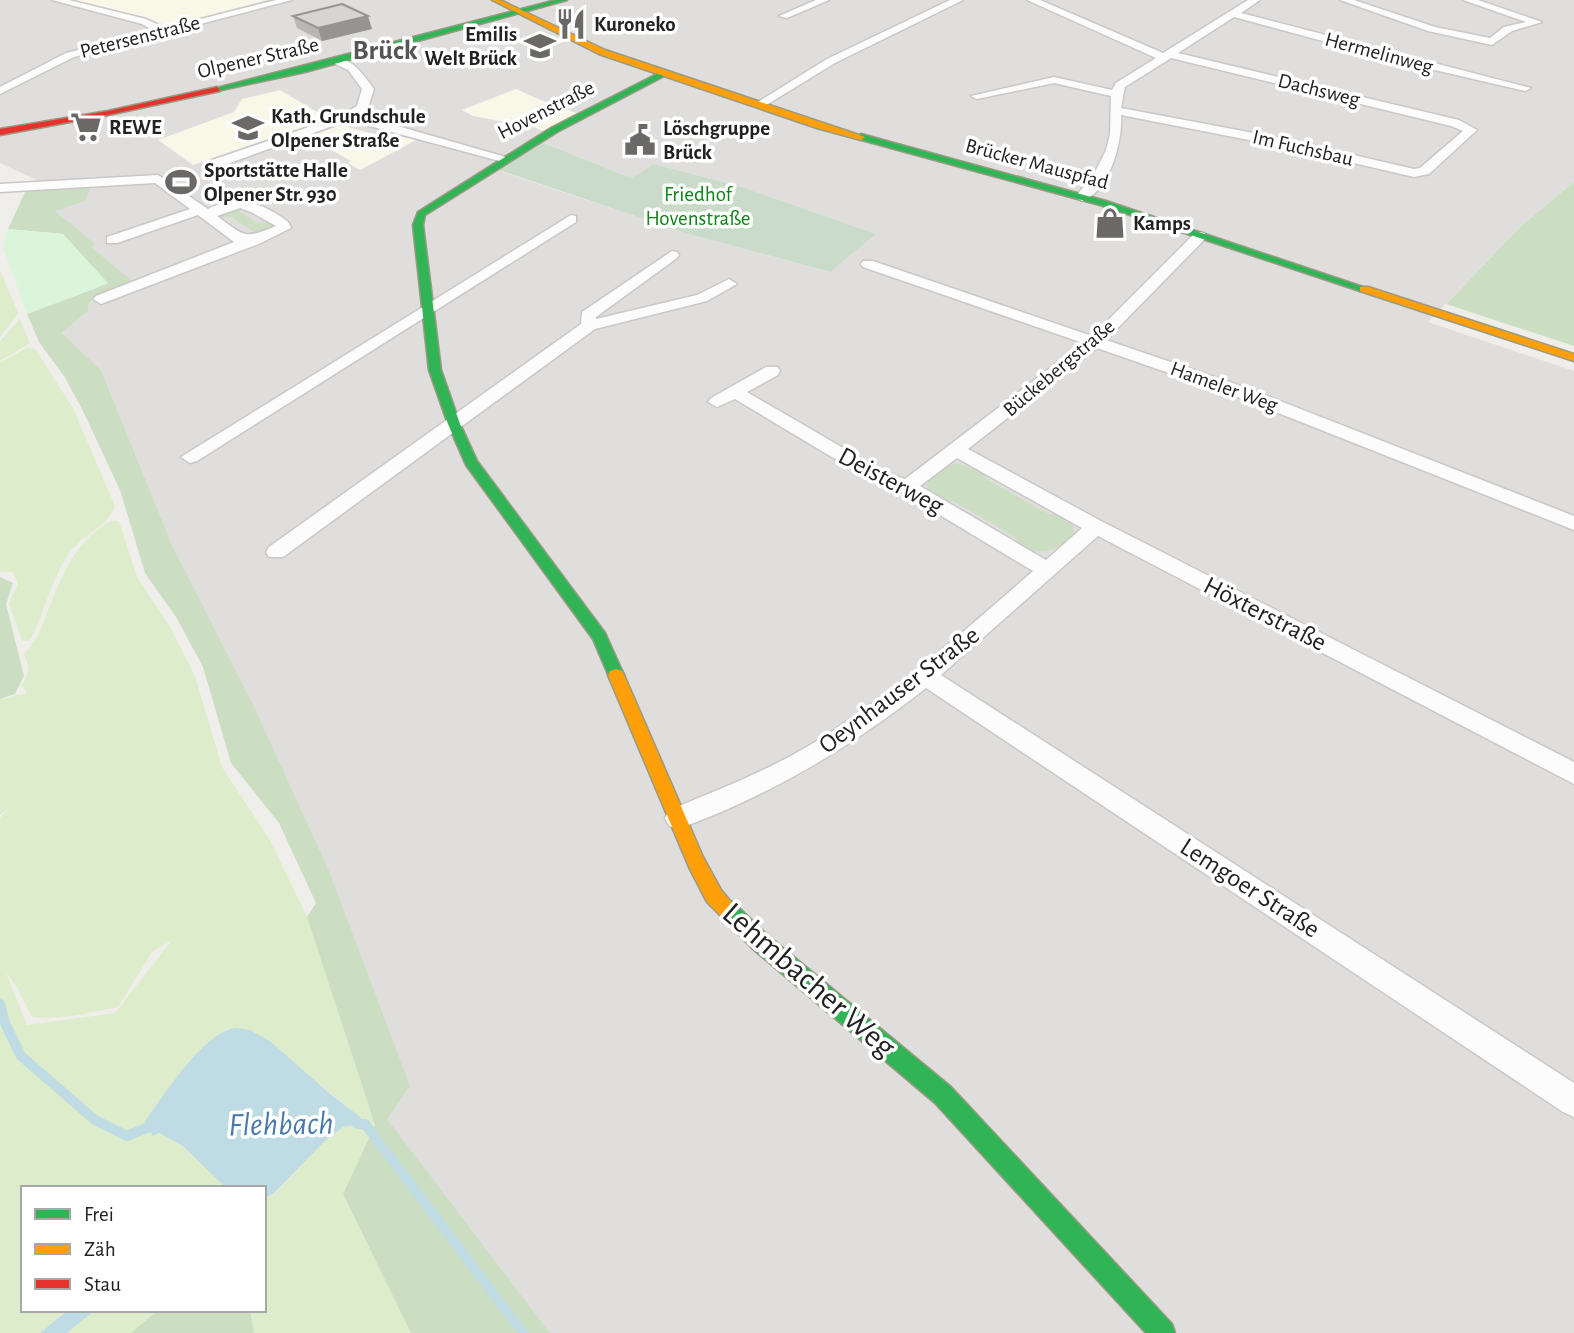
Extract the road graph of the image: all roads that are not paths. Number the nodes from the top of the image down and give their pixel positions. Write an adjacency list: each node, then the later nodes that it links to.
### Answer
1 (57, 0): 14 (street)
2 (287, 0): 14 (street, Petersenstraße)
3 (495, 0): 11 (main road, Brücker Mauspfad)
4 (564, 0): 11 (main road, Olpener Straße)
5 (958, 0): 22 (street)
6 (1032, 0): 15 (street, Dachsweg)
7 (1255, 0): 12 (street)
8 (1345, 0): 9 (street)
9 (1468, 0)
10 (819, 1): 13 (street)
11 (519, 11): 16 (main road, Olpener Straße); 17 (main road, Brücker Mauspfad)
12 (1233, 13): 15 (street); 18 (street, Hermelinweg)
13 (784, 16)
14 (163, 31): 19 (street, Petersenstraße)
15 (1165, 56): 20 (street); 25 (street, Dachsweg)
16 (337, 61): 24 (street); 26 (main road, Olpener Straße)
17 (664, 74): 22 (main road, Brücker Mauspfad); 27 (main road, Hovenstraße)
18 (1525, 88)
19 (0, 90)
20 (1116, 94): 21 (street); 23 (street)
21 (977, 96)
22 (760, 105): 30 (main road, Brücker Mauspfad)
23 (1116, 110): 25 (street, Im Fuchsbau); 30 (street)
24 (360, 116): 27 (street, Hovenstraße); 28 (street, Hovenstraße)
25 (1469, 128)
26 (0, 132)
27 (507, 159): 40 (main road, Lehmbacher Weg)
28 (211, 165)
29 (0, 188): 31 (street)
30 (1082, 197): 33 (main road, Brücker Mauspfad)
31 (204, 212): 34 (street); 35 (street); 35 (street)
32 (586, 233): 40 (street)
33 (1200, 236): 42 (street, Bückebergstraße); 43 (main road, Brücker Mauspfad)
34 (111, 240)
35 (248, 241): 39 (street)
36 (672, 255): 41 (street)
37 (869, 264): 42 (street, Hameler Weg)
38 (730, 284): 41 (street)
39 (101, 299)
40 (428, 310): 47 (main road, Lehmbacher Weg); 49 (street)
41 (589, 326): 47 (street)
42 (1097, 341): 48 (street, Bückebergstraße); 51 (street, Hameler Weg)
43 (1574, 358)
44 (772, 371): 45 (street)
45 (735, 392): 46 (street); 50 (street, Deisterweg)
46 (717, 402)
47 (454, 424): 53 (street); 57 (main road, Lehmbacher Weg)
48 (957, 450): 50 (street, Bückebergstraße); 52 (street, Höxterstraße)
49 (190, 457)
50 (907, 487): 54 (street, Deisterweg)
51 (1574, 523)
52 (1097, 527): 54 (street, Oeynhauser Straße); 56 (street, Höxterstraße)
53 (276, 552)
54 (1048, 570): 55 (street, Oeynhauser Straße)
55 (925, 676): 57 (street, Oeynhauser Straße); 58 (street, Lemgoer Straße)
56 (1574, 774)
57 (678, 818): 59 (main road, Lehmbacher Weg)
58 (1574, 1101)
59 (1163, 1333)

